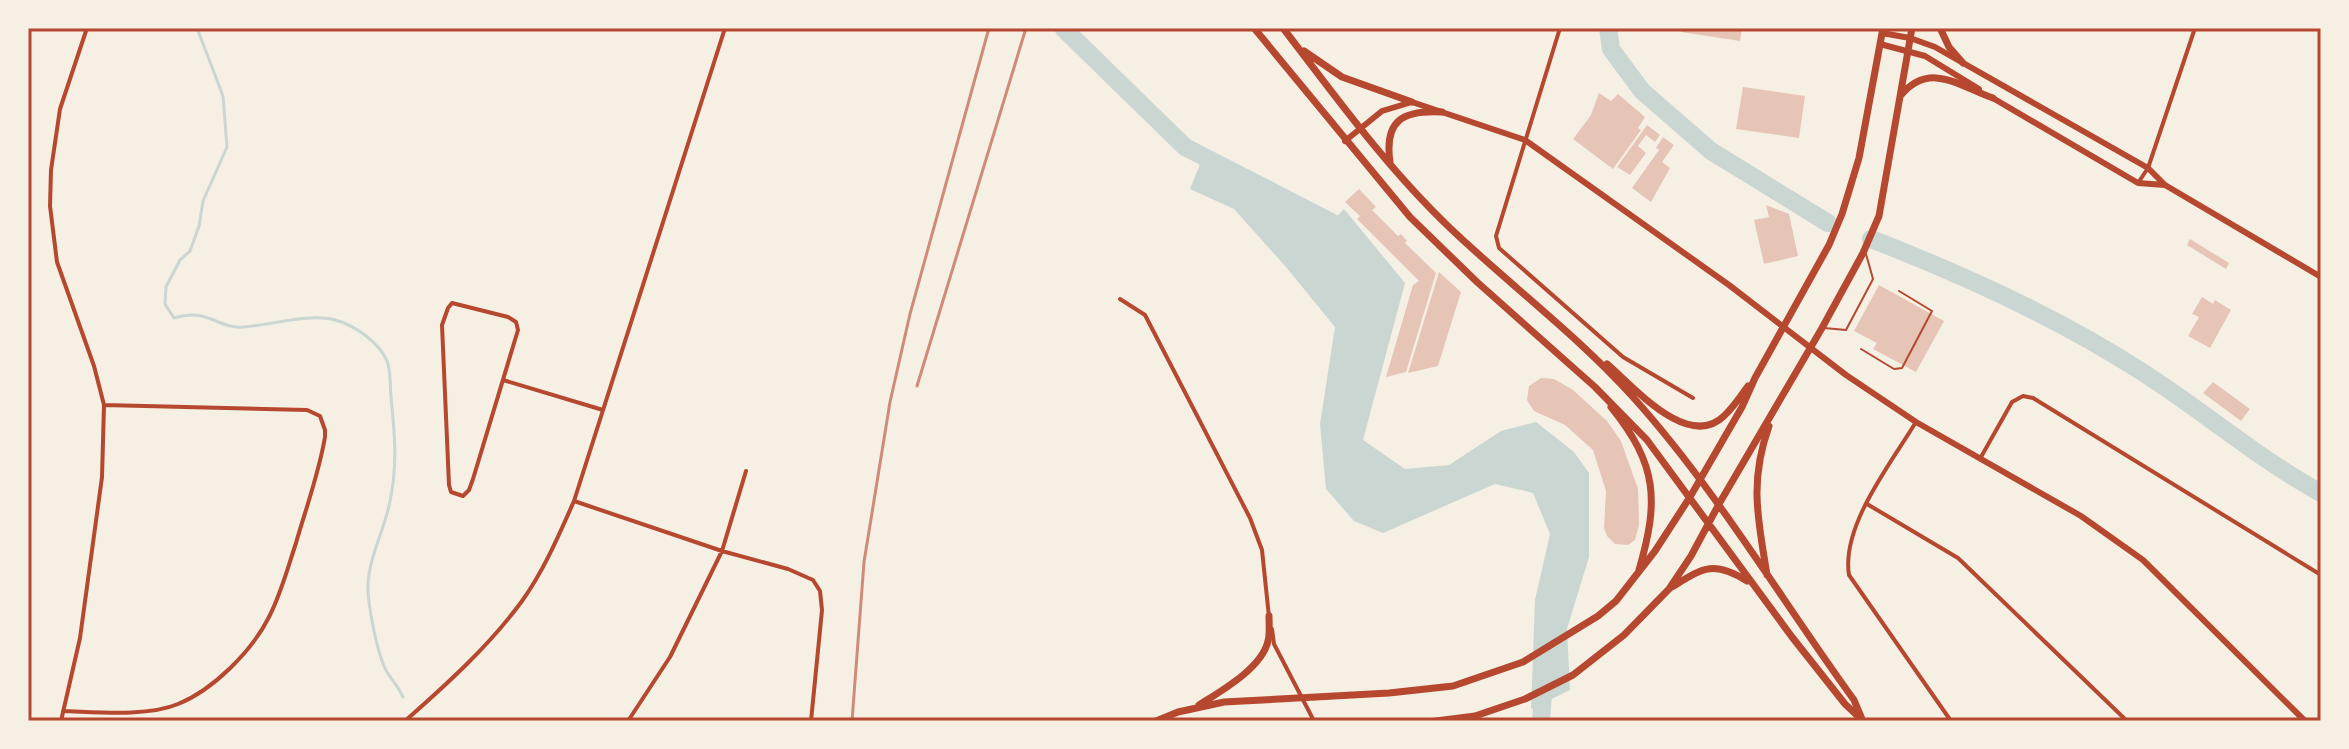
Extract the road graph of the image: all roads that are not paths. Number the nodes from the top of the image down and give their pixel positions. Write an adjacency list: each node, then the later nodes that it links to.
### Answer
1 (87, 28): 39 (street)
2 (725, 28): 41 (street)
3 (1254, 28): 21 (main road)
4 (1283, 28): 12 (main road)
5 (1560, 28): 20 (street)
6 (1912, 28): 10 (main road)
7 (1940, 28): 14 (main road)
8 (2195, 28): 23 (street)
9 (1882, 31): 10 (street); 11 (main road)
10 (1910, 38): 13 (main road); 14 (street)
11 (1880, 44): 13 (street); 31 (main road)
12 (1296, 45): 17 (main road); 19 (main road)
13 (1908, 50): 15 (main road); 16 (street)
14 (1963, 63): 23 (street)
15 (1901, 95): 16 (main road); 26 (main road)
16 (1993, 98): 24 (street)
17 (1412, 102): 18 (street); 19 (street)
18 (1442, 112): 20 (street); 22 (main road)
19 (1361, 127): 21 (street); 22 (main road)
20 (1525, 140): 31 (street); 38 (street)
21 (1345, 141): 37 (main road)
22 (1390, 163): 30 (main road)
23 (2148, 168): 24 (street); 25 (street)
24 (2138, 183): 25 (street)
25 (2165, 185): 27 (street)
26 (1865, 249): 32 (main road); 32 (lane)
27 (2321, 277)
28 (1899, 291): 34 (lane)
29 (1120, 299): 57 (street)
30 (1550, 317): 35 (main road); 45 (main road)
31 (1784, 326): 33 (street); 35 (main road)
32 (1822, 328): 33 (main road)
33 (1810, 348): 40 (main road); 42 (street)
34 (1861, 349)
35 (1755, 378): 45 (main road)
36 (503, 380): 36 (street); 41 (street)
37 (1595, 387): 46 (main road); 53 (main road)
38 (1693, 398)
39 (104, 405): 60 (street); 60 (street)
40 (1775, 409): 48 (main road); 54 (main road)
41 (603, 410): 47 (street)
42 (1916, 422): 43 (street); 49 (street)
43 (1981, 457): 52 (street); 70 (street)
44 (746, 471): 51 (street)
45 (1700, 477): 46 (main road); 48 (main road)
46 (1690, 497): 50 (main road); 53 (main road)
47 (574, 501): 51 (street); 62 (street)
48 (1719, 504): 50 (main road); 54 (main road)
49 (1867, 504): 68 (street); 69 (street)
50 (1708, 523): 55 (main road); 56 (main road)
51 (722, 551): 63 (street); 64 (street)
52 (2321, 575)
53 (1636, 578): 58 (main road)
54 (1768, 579): 55 (main road)
55 (1752, 585): 56 (main road)
56 (1669, 589): 67 (main road)
57 (1269, 616): 58 (street); 59 (main road)
58 (1303, 696): 59 (main road); 66 (street)
59 (1197, 707): 65 (main road)
60 (63, 711): 61 (street)
61 (61, 721)
62 (405, 721)
63 (628, 721)
64 (811, 721)
65 (1156, 721)
66 (1314, 721)
67 (1436, 721)
68 (1951, 721)
69 (2127, 721)
70 (2305, 721)

